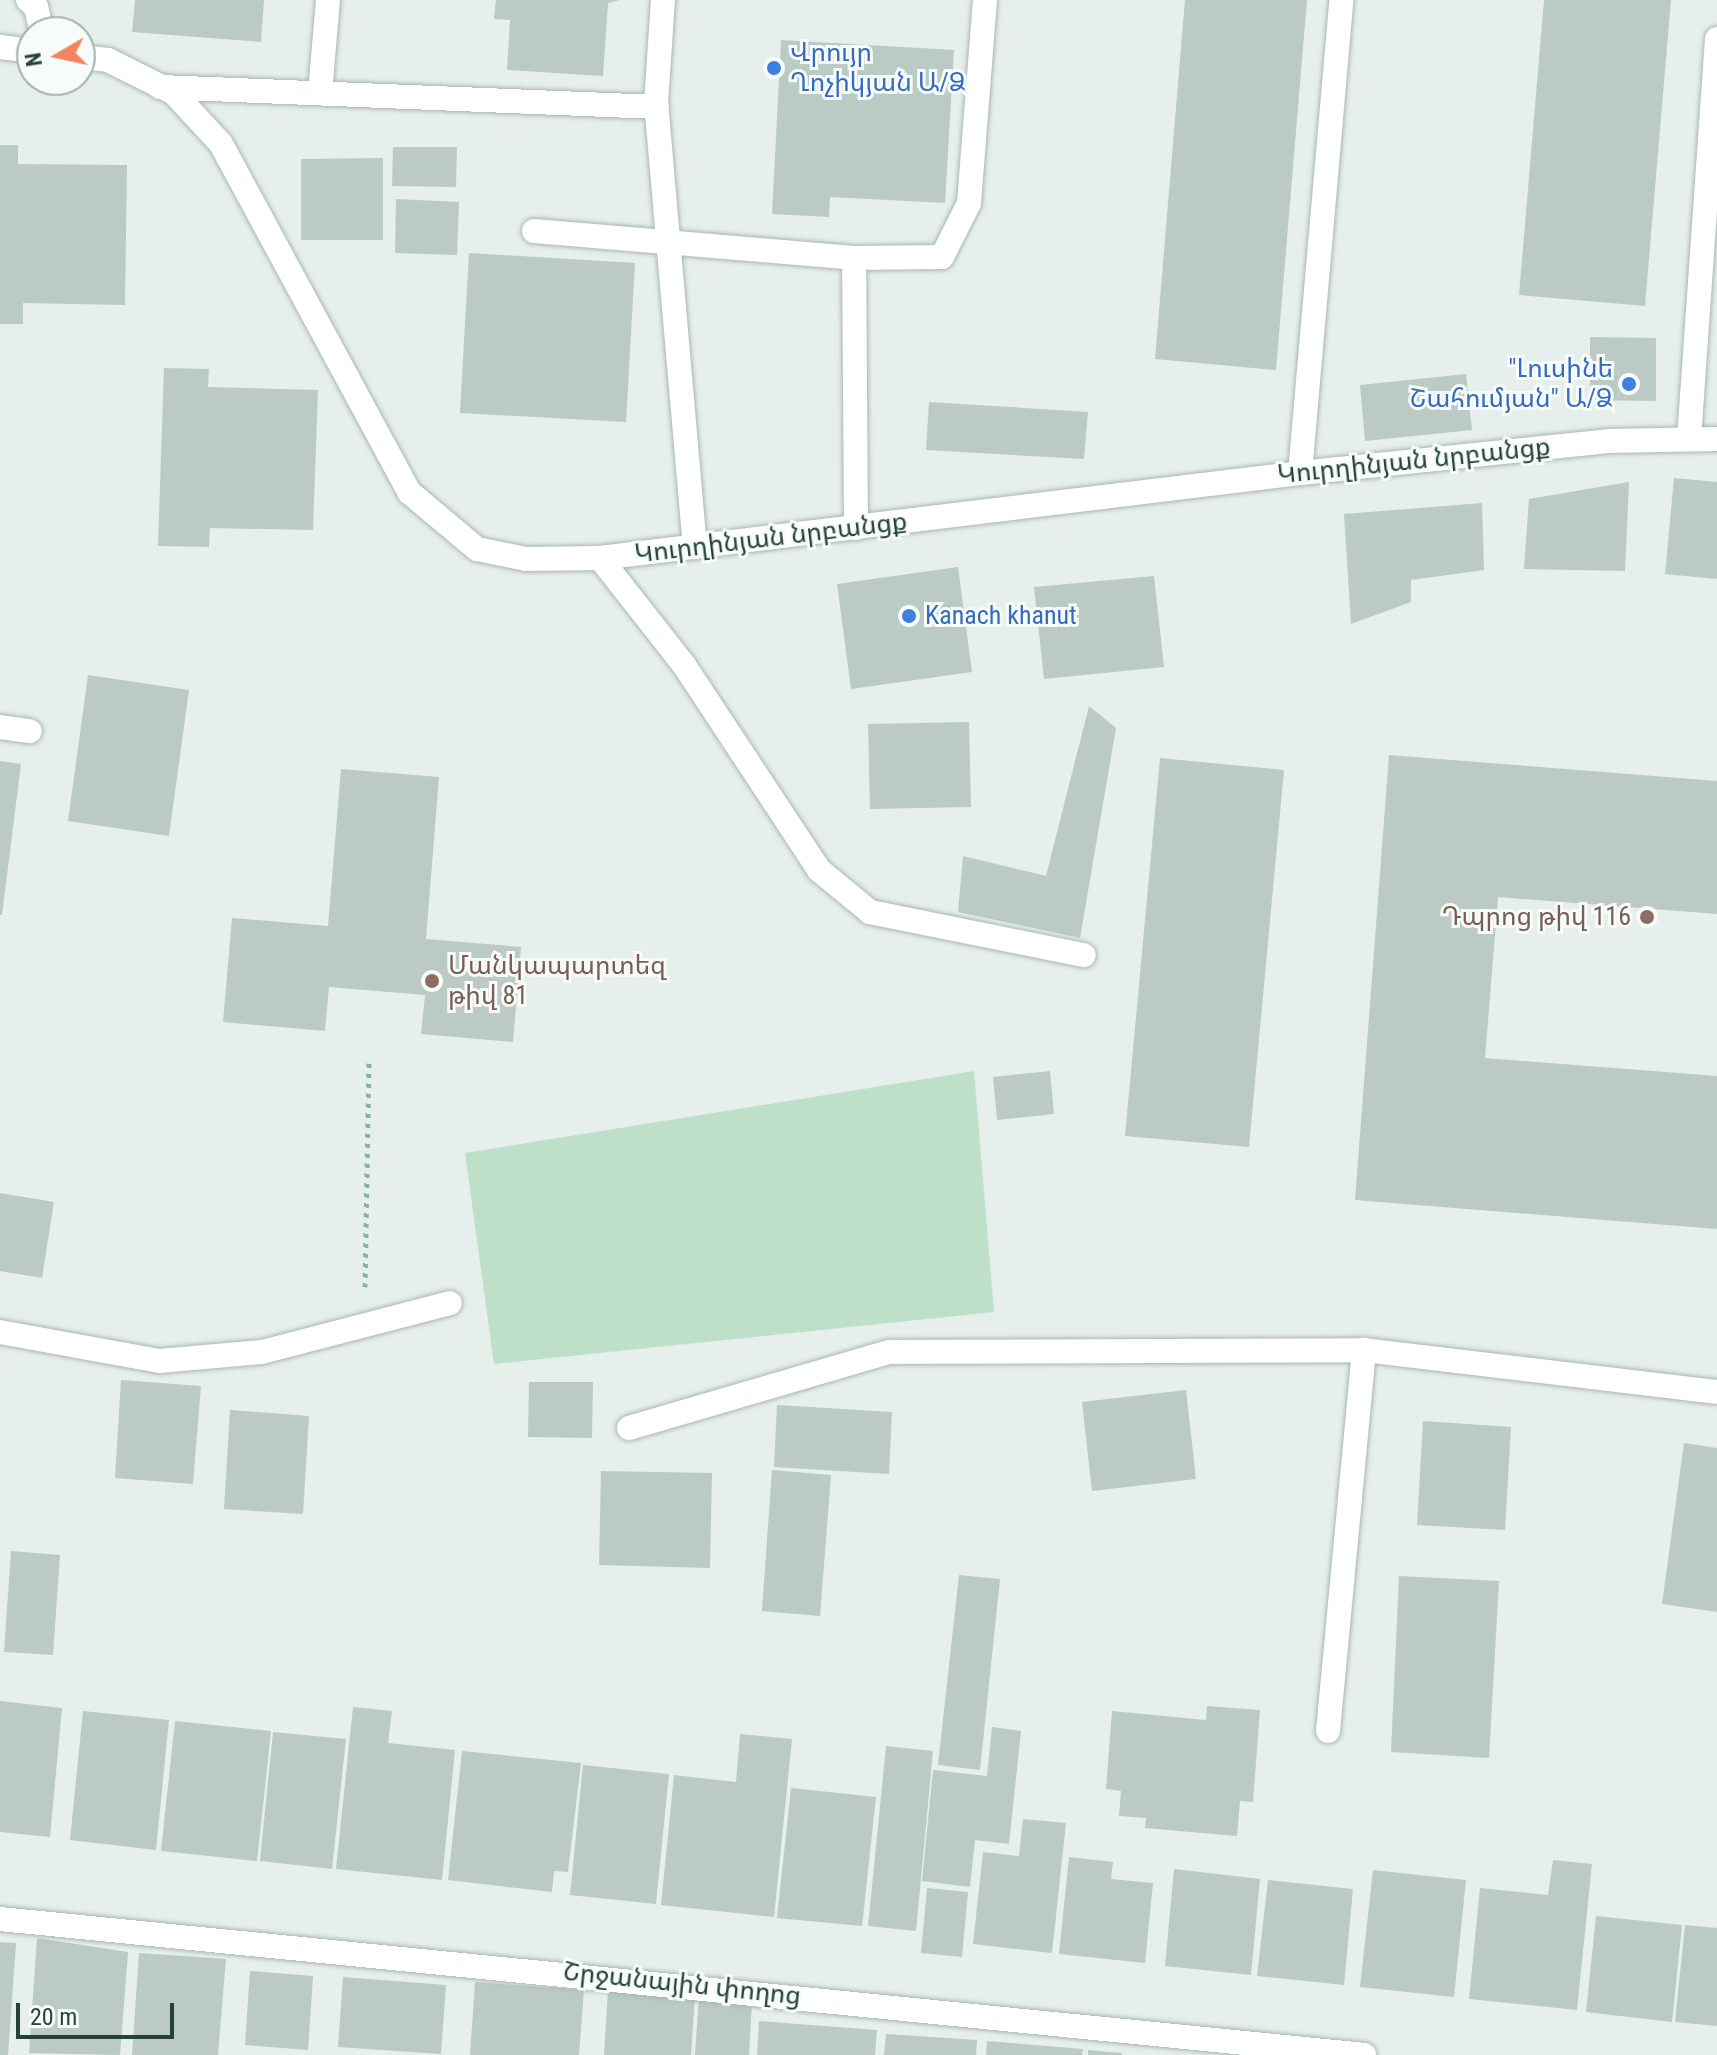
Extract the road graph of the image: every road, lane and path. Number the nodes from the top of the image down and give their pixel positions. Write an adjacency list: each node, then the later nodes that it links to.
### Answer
1 (328, 0): 8 (street)
2 (663, 0): 9 (street)
3 (985, 0): 12 (street)
4 (1341, 0): 15 (street)
5 (1717, 39): 13 (street)
6 (96, 59): 7 (street, Կուրղինյան նրբանցք)
7 (160, 87): 8 (street); 18 (street, Կուրղինյան նրբանցք)
8 (320, 93): 9 (street)
9 (657, 107): 11 (street)
10 (534, 231): 11 (street)
11 (666, 246): 12 (street); 17 (street)
12 (854, 258): 16 (street)
13 (1689, 439): 14 (street, Կուրղինյան նրբանցք); 15 (street, Կուրղինյան նրբանցք)
14 (1717, 439)
15 (1300, 473): 16 (street, Կուրղինյան նրբանցք)
16 (856, 528): 17 (street, Կուրղինյան նրբանցք)
17 (695, 547): 18 (street, Կուրղինյան նրբանցք)
18 (600, 558): 21 (street)
19 (0, 727): 20 (street)
20 (30, 731)
21 (1084, 955)
22 (369, 1062): 24 (path)
23 (450, 1303): 24 (street)
24 (365, 1328): 25 (street)
25 (0, 1332)
26 (1364, 1350): 27 (street); 28 (street); 29 (street)
27 (1717, 1392)
28 (629, 1428)
29 (1328, 1731)
30 (0, 1919): 31 (street, Շրջանային փողոց)
31 (1364, 2055)

